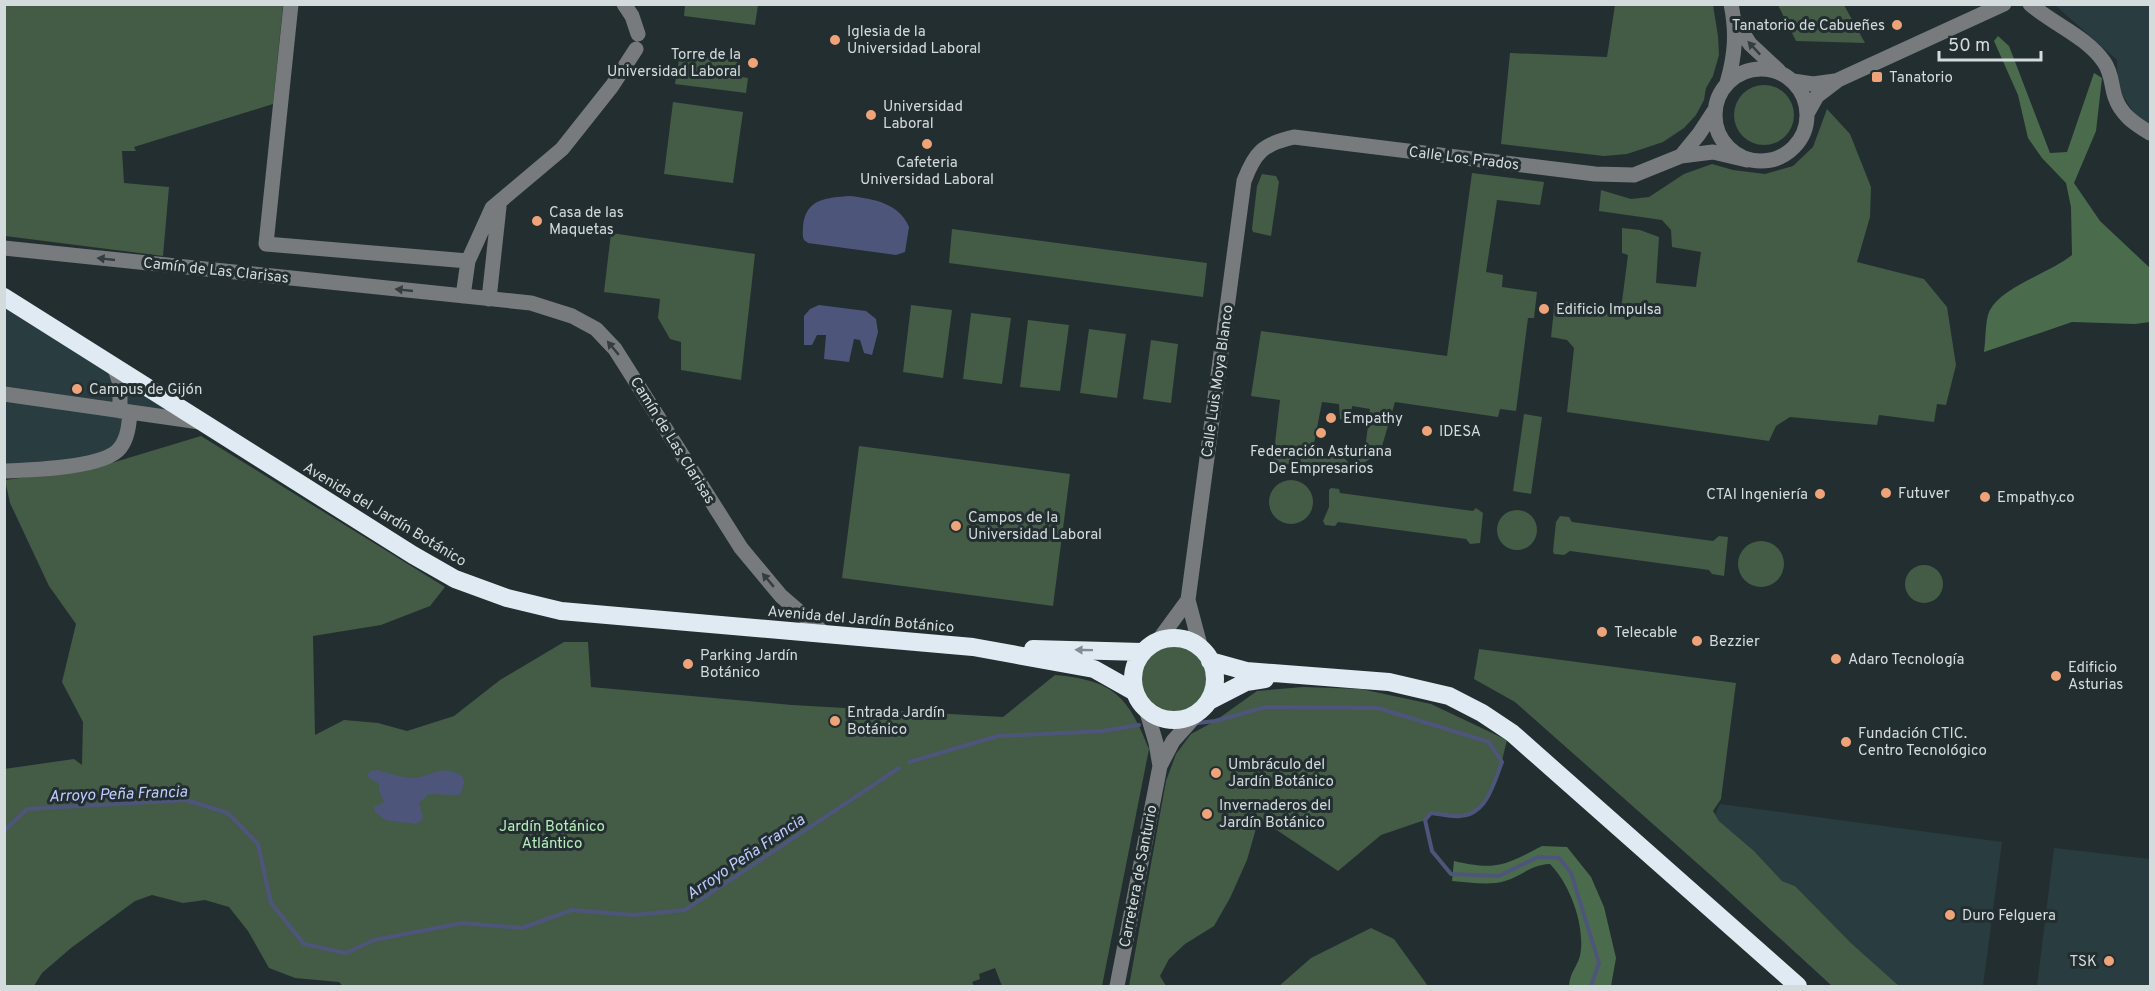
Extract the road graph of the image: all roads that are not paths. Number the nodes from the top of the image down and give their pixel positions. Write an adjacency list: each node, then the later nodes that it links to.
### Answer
1 (291, 4): 19 (street)
2 (624, 4): 16 (street)
3 (2004, 4): 7 (street)
4 (2030, 4): 12 (street)
5 (1733, 12): 6 (street, one-way to 5); 9 (street)
6 (1779, 72): 8 (street); 9 (street)
7 (1838, 80): 8 (street); 11 (street)
8 (1793, 81): 11 (street)
9 (1726, 83): 10 (street)
10 (1714, 111): 13 (street, Calle Los Prados); 14 (street)
11 (1808, 112): 14 (street)
12 (2151, 133)
13 (1681, 156): 14 (street, Calle Los Prados); 15 (street, Calle Los Prados)
14 (1747, 160)
15 (1251, 162): 28 (street, Calle Luis Moya Blanco)
16 (500, 200): 18 (street); 19 (street)
17 (4, 248): 20 (street, Camín de Las Clarisas, one-way to 17)
18 (493, 260): 19 (street); 22 (street)
19 (468, 261): 20 (street)
20 (462, 296): 22 (street, Camín de Las Clarisas)
21 (4, 297): 23 (highway, Avenida del Jardín Botánico)
22 (489, 299): 29 (street, Camín de Las Clarisas, one-way to 22)
23 (114, 366): 25 (street); 26 (highway, Avenida del Jardín Botánico)
24 (4, 394): 25 (street)
25 (125, 411): 26 (street); 27 (street)
26 (201, 423): 29 (highway, Avenida del Jardín Botánico)
27 (4, 471)
28 (1188, 600): 30 (street, Calle Luis Moya Blanco); 33 (street, Calle Luis Moya Blanco)
29 (825, 634): 31 (highway, Avenida del Jardín Botánico)
30 (1158, 641): 32 (highway); 33 (highway)
31 (973, 648): 32 (highway, Avenida del Jardín Botánico, one-way to 31); 35 (highway, Avenida del Jardín Botánico)
32 (1142, 652): 35 (highway)
33 (1206, 655): 34 (highway); 36 (highway)
34 (1290, 676): 36 (highway); 40 (highway)
35 (1133, 691): 37 (highway)
36 (1204, 706): 37 (highway); 38 (street, Carretera de Santurio)
37 (1146, 709): 38 (street, Carretera de Santurio)
38 (1160, 766): 39 (street, Carretera de Santurio)
39 (1117, 987)
40 (1798, 987)

